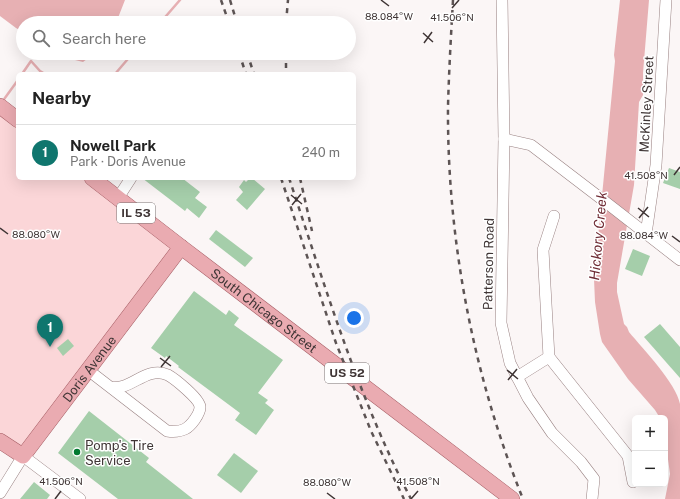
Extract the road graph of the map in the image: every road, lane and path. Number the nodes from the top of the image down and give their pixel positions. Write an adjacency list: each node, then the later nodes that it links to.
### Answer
1 (502, 0): 3 (street, Patterson Road)
2 (666, 0): 8 (street, McKinley Street)
3 (504, 139): 8 (street); 13 (street, Patterson Road)
4 (95, 180): 6 (main road, South Chicago Street / IL 53)
5 (130, 180): 6 (street)
6 (118, 198): 9 (main road, South Chicago Street / IL 53)
7 (554, 216): 11 (street)
8 (646, 234): 10 (street)
9 (181, 247): 12 (main road, Doris Avenue); 20 (main road, South Chicago Street / US 52)
10 (680, 260)
11 (549, 357): 13 (street); 17 (street)
12 (88, 370): 14 (street); 16 (main road, Doris Avenue)
13 (517, 377): 21 (street, Patterson Road)
14 (110, 387): 14 (street)
15 (0, 441): 16 (main road)
16 (23, 456): 18 (street, Doris Avenue); 19 (street)
17 (632, 477)
18 (0, 493)
19 (80, 499)
20 (512, 499)
21 (592, 499)

